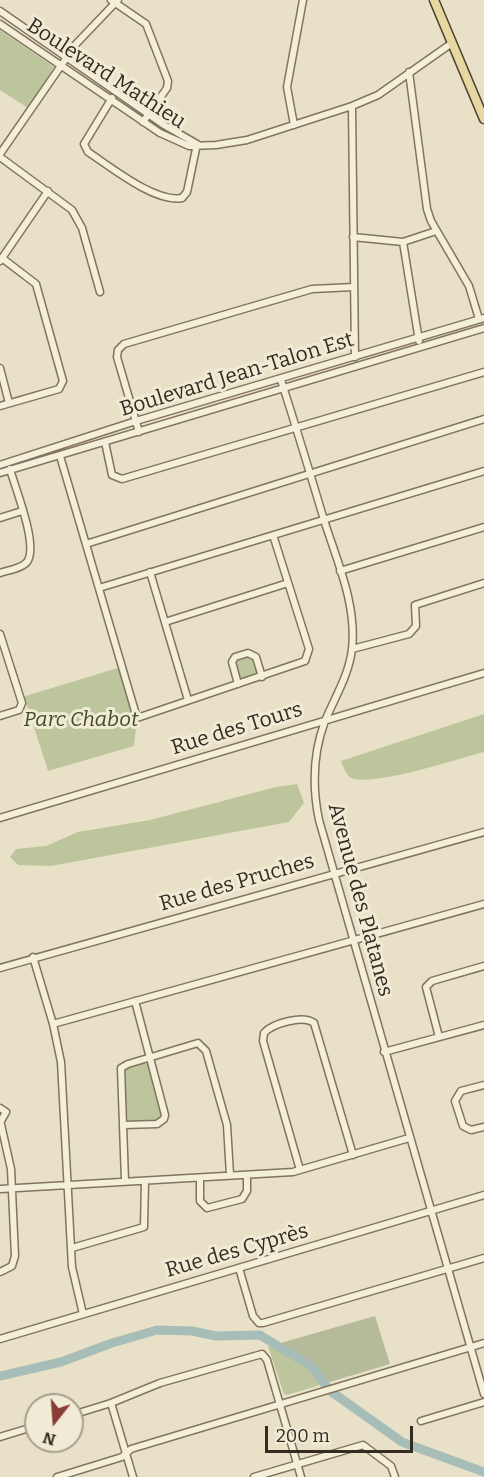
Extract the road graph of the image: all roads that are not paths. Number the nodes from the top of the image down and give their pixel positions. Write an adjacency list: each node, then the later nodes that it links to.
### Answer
1 (303, 0): 16 (street)
2 (434, 0): 6 (main road)
3 (115, 1): 7 (street); 13 (street)
4 (0, 11): 7 (street, Boulevard Mathieu)
5 (0, 24): 8 (street, Boulevard Mathieu)
6 (452, 43): 9 (street, Boulevard Mathieu); 14 (main road)
7 (66, 58): 8 (street); 10 (street, Boulevard Mathieu)
8 (60, 66): 11 (street, Boulevard Mathieu); 18 (street)
9 (410, 72): 12 (street, Boulevard Mathieu); 20 (street)
10 (117, 92): 11 (street); 13 (street, Boulevard Mathieu)
11 (111, 100): 15 (street, Boulevard Mathieu); 17 (street)
12 (352, 106): 16 (street, Boulevard Mathieu); 21 (street)
13 (149, 114): 15 (street); 17 (street, Boulevard Mathieu)
14 (484, 119)
15 (143, 122): 17 (street, Boulevard Mathieu)
16 (294, 125): 17 (street, Boulevard Mathieu)
17 (197, 144)
18 (0, 156): 19 (street)
19 (48, 191): 23 (street); 25 (street)
20 (436, 231): 22 (street); 26 (street)
21 (353, 237): 22 (street); 24 (street)
22 (403, 242): 28 (street)
23 (1, 260): 35 (street)
24 (354, 287): 30 (street); 38 (street)
25 (100, 292)
26 (482, 318): 28 (street, Boulevard Jean-Talon Est)
27 (484, 328): 29 (street, Boulevard Jean-Talon Est)
28 (418, 338): 29 (street); 30 (street, Boulevard Jean-Talon Est)
29 (420, 347): 34 (street, Boulevard Jean-Talon Est)
30 (355, 357): 33 (street, Boulevard Jean-Talon Est)
31 (0, 368): 35 (street)
32 (484, 372): 39 (street)
33 (281, 380): 34 (street, Avenue des Platanes); 38 (street, Boulevard Jean-Talon Est)
34 (284, 388): 39 (street, Avenue des Platanes); 40 (street, Boulevard Jean-Talon Est)
35 (9, 403): 36 (street)
36 (0, 406)
37 (484, 419): 48 (street)
38 (136, 422): 40 (street); 43 (street, Boulevard Jean-Talon Est)
39 (297, 429): 41 (street); 48 (street, Avenue des Platanes)
40 (139, 432): 41 (street, Boulevard Jean-Talon Est)
41 (105, 442): 42 (street, Boulevard Jean-Talon Est)
42 (60, 456): 45 (street, Boulevard Jean-Talon Est); 54 (street)
43 (8, 463): 44 (street, Boulevard Jean-Talon Est); 45 (street)
44 (0, 465)
45 (10, 470): 47 (street, Boulevard Jean-Talon Est); 49 (street)
46 (484, 471): 51 (street)
47 (0, 473)
48 (310, 474): 51 (street, Avenue des Platanes); 54 (street)
49 (22, 511): 50 (street); 57 (street)
50 (0, 518)
51 (324, 521): 53 (street); 55 (street, Avenue des Platanes)
52 (484, 527): 55 (street)
53 (273, 535): 56 (street); 58 (street)
54 (86, 544): 60 (street)
55 (340, 571): 63 (street, Avenue des Platanes)
56 (150, 572): 60 (street); 61 (street)
57 (0, 573)
58 (288, 583): 61 (street); 65 (street)
59 (484, 583): 63 (street)
60 (99, 588): 67 (street)
61 (165, 622): 67 (street)
62 (0, 634): 68 (street)
63 (352, 649): 69 (street, Avenue des Platanes)
64 (484, 674): 69 (street, Rue des Tours)
65 (262, 676): 66 (street); 66 (street)
66 (238, 684): 67 (street)
67 (188, 700)
68 (0, 716)
69 (326, 719): 70 (street, Rue des Tours); 72 (street, Avenue des Platanes)
70 (0, 818)
71 (484, 832): 72 (street, Rue des Pruches)
72 (333, 873): 74 (street, Avenue des Platanes); 75 (street, Rue des Pruches)
73 (484, 904): 74 (street)
74 (353, 941): 78 (street); 82 (street, Avenue des Platanes)
75 (33, 957): 77 (street, Rue des Pruches); 79 (street)
76 (484, 966): 81 (street)
77 (0, 968)
78 (135, 1001): 79 (street); 83 (street)
79 (53, 1024): 97 (street)
80 (483, 1027): 81 (street)
81 (439, 1037): 82 (street)
82 (384, 1052): 89 (street, Avenue des Platanes)
83 (149, 1057): 87 (street); 87 (street); 93 (street)
84 (484, 1085): 88 (street)
85 (0, 1108): 86 (street)
86 (0, 1120): 98 (street)
87 (123, 1125): 96 (street)
88 (484, 1127)
89 (409, 1138): 90 (street); 101 (street, Avenue des Platanes)
90 (353, 1155): 91 (street); 91 (street)
91 (300, 1170): 92 (street)
92 (247, 1174): 93 (street); 94 (street)
93 (230, 1175): 94 (street)
94 (200, 1178): 95 (street)
95 (145, 1180): 96 (street); 102 (street)
96 (125, 1181): 97 (street)
97 (68, 1184): 98 (street); 102 (street)
98 (12, 1188): 99 (street); 106 (street)
99 (0, 1189)
100 (484, 1195): 101 (street, Rue des Cyprès)
101 (430, 1211): 104 (street, Rue des Cyprès); 105 (street, Avenue des Platanes)
102 (72, 1248): 107 (street)
103 (484, 1258): 105 (street)
104 (239, 1268): 105 (street); 107 (street, Rue des Cyprès)
105 (447, 1269): 110 (street, Avenue des Platanes)
106 (0, 1272)
107 (83, 1314): 108 (street, Rue des Cyprès)
108 (0, 1339)
109 (484, 1343): 110 (street)
110 (471, 1347): 111 (street, Avenue des Platanes); 114 (street)
111 (484, 1394)
112 (484, 1402): 116 (street)
113 (111, 1403): 114 (street); 115 (street); 119 (street)
114 (280, 1405): 119 (street); 120 (street)
115 (84, 1411)
116 (421, 1421)
117 (24, 1430): 118 (street)
118 (0, 1437)
119 (126, 1454): 121 (street); 122 (street)
120 (298, 1464): 123 (street); 124 (street); 125 (street)
121 (57, 1477)
122 (133, 1477)
123 (254, 1477)
124 (301, 1477)
125 (395, 1477)

